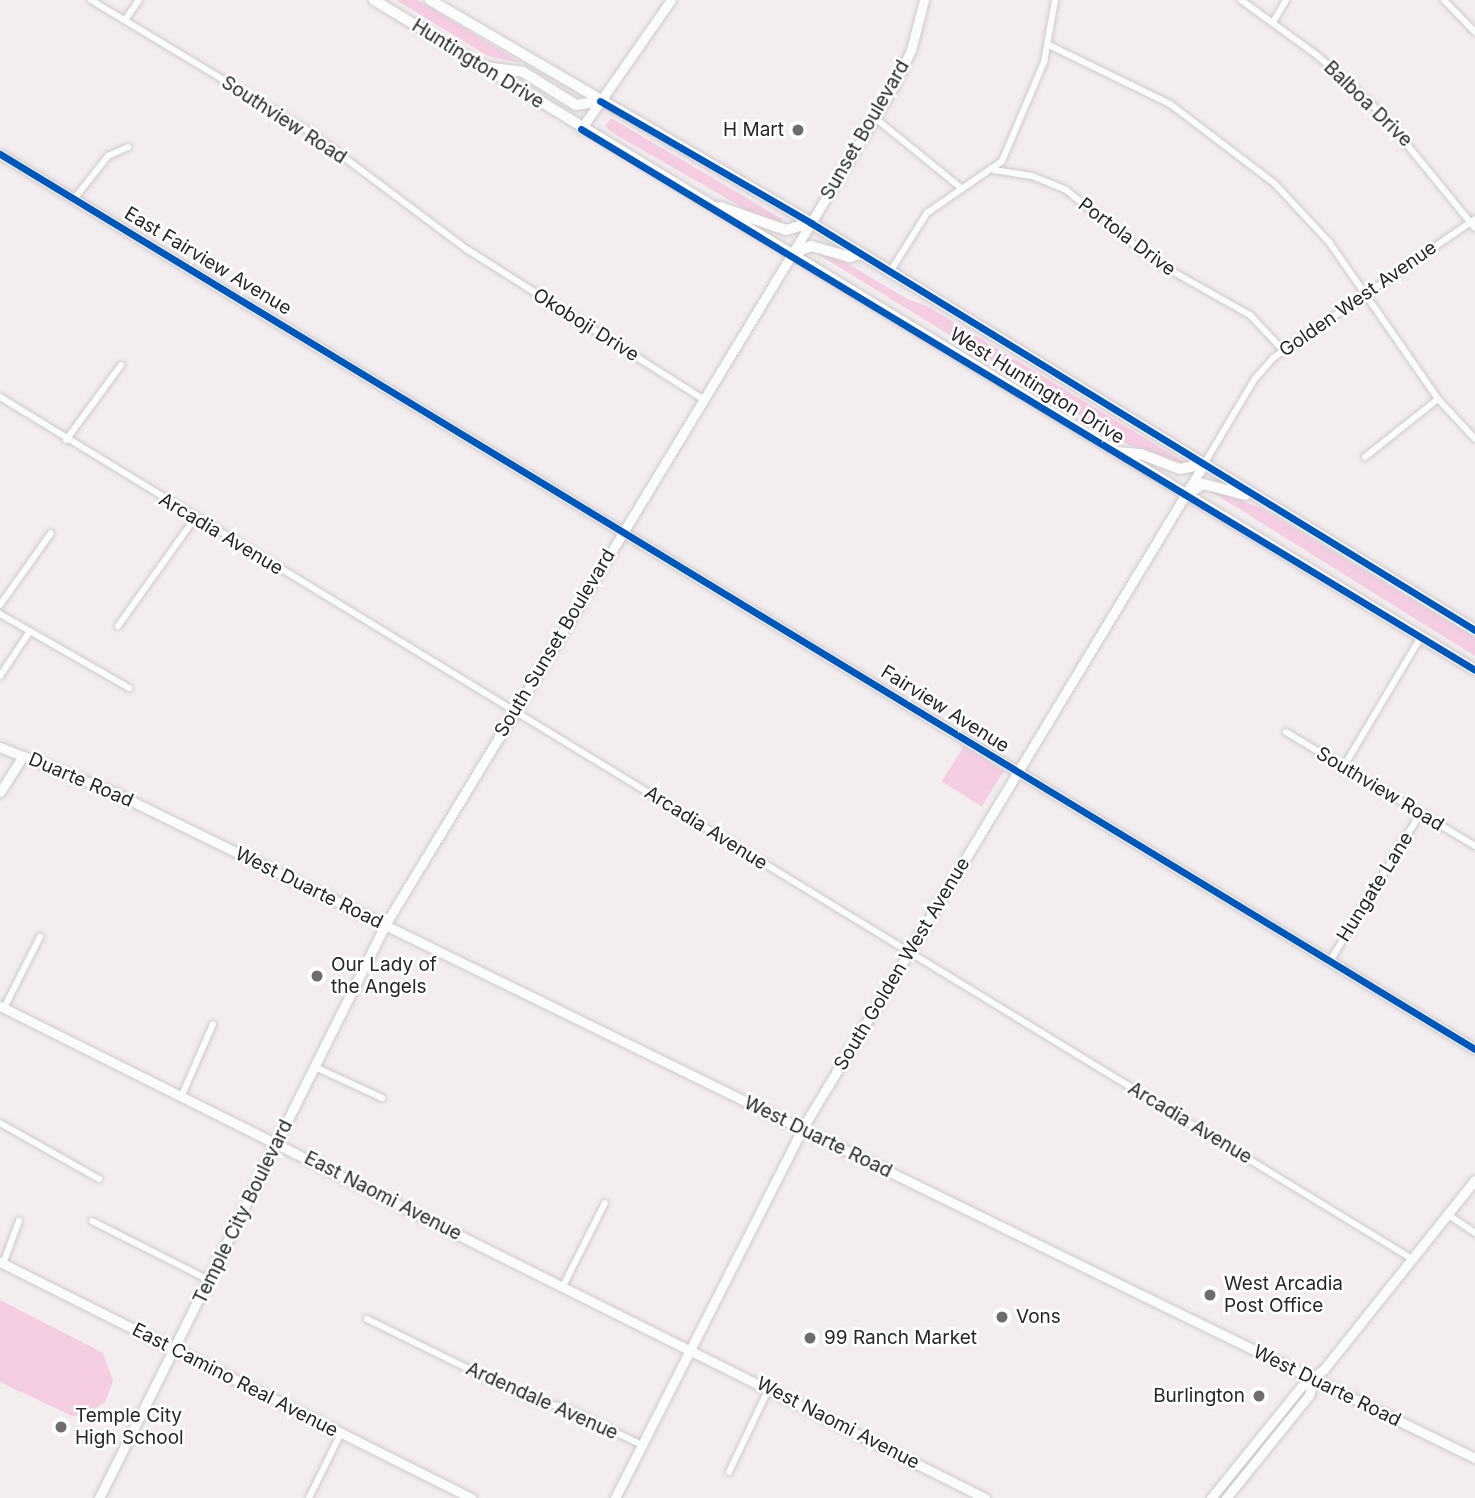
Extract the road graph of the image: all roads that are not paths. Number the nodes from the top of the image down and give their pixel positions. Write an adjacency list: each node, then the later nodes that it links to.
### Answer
1 (91, 0): 11 (street, Southview Road)
2 (139, 0): 11 (street)
3 (374, 0): 15 (main road, Huntington Drive)
4 (671, 0): 16 (street)
5 (924, 0): 17 (street, Sunset Boulevard)
6 (1055, 0): 14 (street)
7 (1241, 0): 12 (street, Balboa Drive)
8 (1286, 0): 12 (street)
9 (1444, 0): 13 (street)
10 (432, 1): 16 (main road, Huntington Drive)
11 (125, 20): 27 (street, Southview Road)
12 (1273, 22): 26 (street, Balboa Drive)
13 (1475, 32)
14 (1049, 44): 21 (street); 31 (street)
15 (482, 67): 16 (main road); 18 (main road, Huntington Drive)
16 (600, 101): 18 (street); 25 (main road, West Huntington Drive)
17 (875, 118): 22 (street); 25 (street, Sunset Boulevard)
18 (581, 129): 24 (main road, West Huntington Drive)
19 (128, 147): 23 (street)
20 (0, 154): 23 (street, East Fairview Avenue)
21 (994, 170): 22 (street); 32 (street, Portola Drive)
22 (960, 187): 30 (street)
23 (74, 198): 34 (street, East Fairview Avenue)
24 (710, 206): 25 (main road); 28 (main road, West Huntington Drive)
25 (811, 223): 28 (street, Sunset Boulevard); 29 (main road, West Huntington Drive)
26 (1474, 223): 31 (street, Golden West Avenue)
27 (468, 250): 36 (street, Okoboji Drive)
28 (792, 254): 29 (main road); 36 (street, South Sunset Boulevard); 40 (main road, West Huntington Drive)
29 (861, 254): 30 (main road, West Huntington Drive)
30 (890, 272): 42 (main road, West Huntington Drive)
31 (1366, 293): 32 (street, Golden West Avenue); 37 (street)
32 (1283, 350): 42 (street, Golden West Avenue)
33 (121, 365): 39 (street)
34 (399, 396): 46 (street, Fairview Avenue)
35 (0, 397): 39 (street, Arcadia Avenue)
36 (703, 399): 46 (street, South Sunset Boulevard)
37 (1438, 400): 38 (street); 41 (street)
38 (1475, 439)
39 (66, 440): 45 (street, Arcadia Avenue)
40 (1114, 452): 42 (main road); 43 (main road, West Huntington Drive)
41 (1365, 457)
42 (1204, 464): 43 (street, Golden West Avenue); 44 (main road, West Huntington Drive)
43 (1184, 496): 44 (main road); 53 (main road, West Huntington Drive); 62 (street, South Golden West Avenue)
44 (1257, 498): 51 (main road, West Huntington Drive)
45 (195, 519): 50 (street); 57 (street, Arcadia Avenue)
46 (622, 531): 57 (street, South Sunset Boulevard); 62 (street, Fairview Avenue)
47 (51, 533): 48 (street)
48 (0, 605)
49 (0, 614): 52 (street)
50 (118, 626)
51 (1475, 630)
52 (30, 631): 55 (street); 56 (street)
53 (1420, 637): 54 (main road, West Huntington Drive); 61 (street)
54 (1475, 670)
55 (0, 676)
56 (128, 688)
57 (514, 712): 67 (street, South Sunset Boulevard); 69 (street, Arcadia Avenue)
58 (1286, 732): 61 (street, Southview Road)
59 (0, 747): 60 (street, Duarte Road)
60 (23, 756): 63 (street); 65 (street, Duarte Road)
61 (1344, 766): 64 (street, Southview Road)
62 (1017, 771): 69 (street, South Golden West Avenue); 70 (street, Fairview Avenue)
63 (0, 792)
64 (1420, 814): 66 (street, Southview Road); 70 (street, Hungate Lane)
65 (161, 815): 67 (street, West Duarte Road)
66 (1475, 846)
67 (385, 925): 74 (street, Temple City Boulevard); 78 (street, West Duarte Road)
68 (40, 937): 71 (street)
69 (908, 951): 78 (street, South Golden West Avenue); 87 (street, Arcadia Avenue)
70 (1330, 961): 73 (street, Fairview Avenue)
71 (2, 1007): 75 (street, East Naomi Avenue)
72 (213, 1024): 75 (street)
73 (1475, 1049)
74 (315, 1067): 76 (street); 79 (street, Temple City Boulevard)
75 (182, 1094): 79 (street, East Naomi Avenue)
76 (382, 1098)
77 (0, 1123): 80 (street)
78 (802, 1129): 93 (street, South Golden West Avenue); 94 (street, West Duarte Road)
79 (277, 1142): 89 (street, Temple City Boulevard); 90 (street, East Naomi Avenue)
80 (99, 1179)
81 (1475, 1180): 83 (street)
82 (605, 1203): 90 (street)
83 (1447, 1214): 86 (street); 87 (street)
84 (19, 1221): 88 (street)
85 (92, 1221): 89 (street)
86 (1475, 1233)
87 (1412, 1259): 94 (street)
88 (2, 1263): 92 (street, East Camino Real Avenue)
89 (209, 1280): 92 (street, Temple City Boulevard)
90 (563, 1286): 93 (street, East Naomi Avenue)
91 (368, 1319): 97 (street, Ardendale Avenue)
92 (174, 1349): 96 (street, East Camino Real Avenue); 100 (street, Temple City Boulevard)
93 (690, 1349): 95 (street, West Naomi Avenue); 97 (street, South Golden West Avenue)
94 (1314, 1380): 98 (street, West Duarte Road); 105 (street); 106 (street)
95 (769, 1388): 99 (street); 104 (street, West Naomi Avenue)
96 (341, 1433): 101 (street); 102 (street, East Camino Real Avenue)
97 (642, 1445): 103 (street, South Golden West Avenue)
98 (1475, 1458)
99 (729, 1472)
100 (99, 1498)
101 (309, 1498)
102 (471, 1498)
103 (615, 1498)
104 (985, 1498)
105 (1210, 1498)
106 (1226, 1498)

